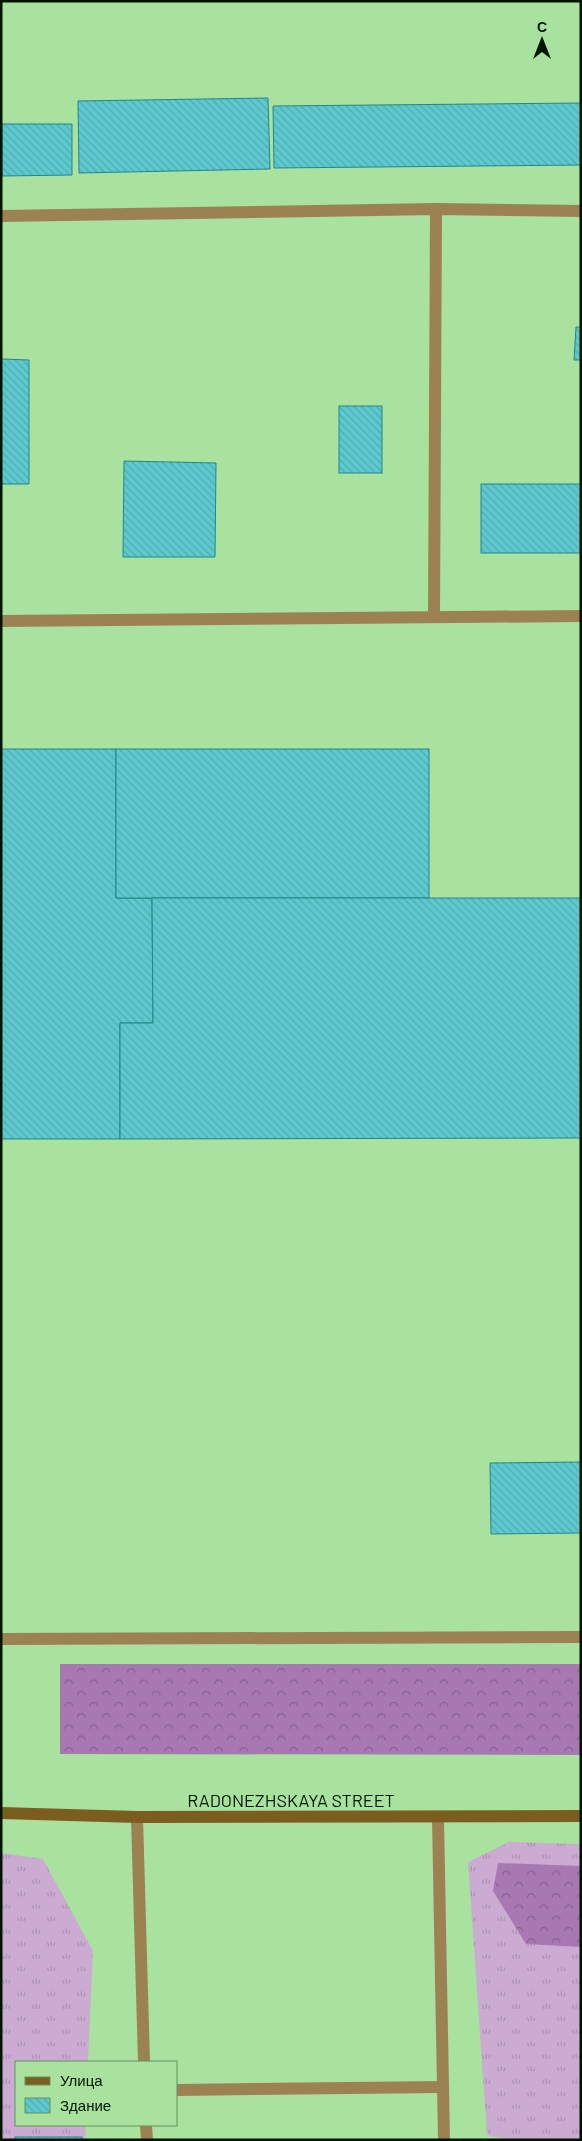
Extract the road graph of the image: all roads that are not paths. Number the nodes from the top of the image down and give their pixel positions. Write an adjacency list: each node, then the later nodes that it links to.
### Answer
1 (436, 209): 2 (lane); 3 (lane); 5 (lane)
2 (581, 211)
3 (1, 216)
4 (581, 616): 5 (lane)
5 (434, 618): 6 (lane)
6 (1, 621)
7 (581, 1637): 8 (lane)
8 (1, 1639)
9 (1, 1813): 11 (street, RADONEZHSKAYA STREET)
10 (581, 1816): 12 (street, RADONEZHSKAYA STREET)
11 (137, 1817): 12 (street, RADONEZHSKAYA STREET); 13 (lane)
12 (438, 1818): 14 (lane)
13 (144, 2061)
14 (443, 2087): 15 (lane); 18 (lane)
15 (178, 2090)
16 (146, 2126): 17 (lane)
17 (147, 2140)
18 (444, 2140)

